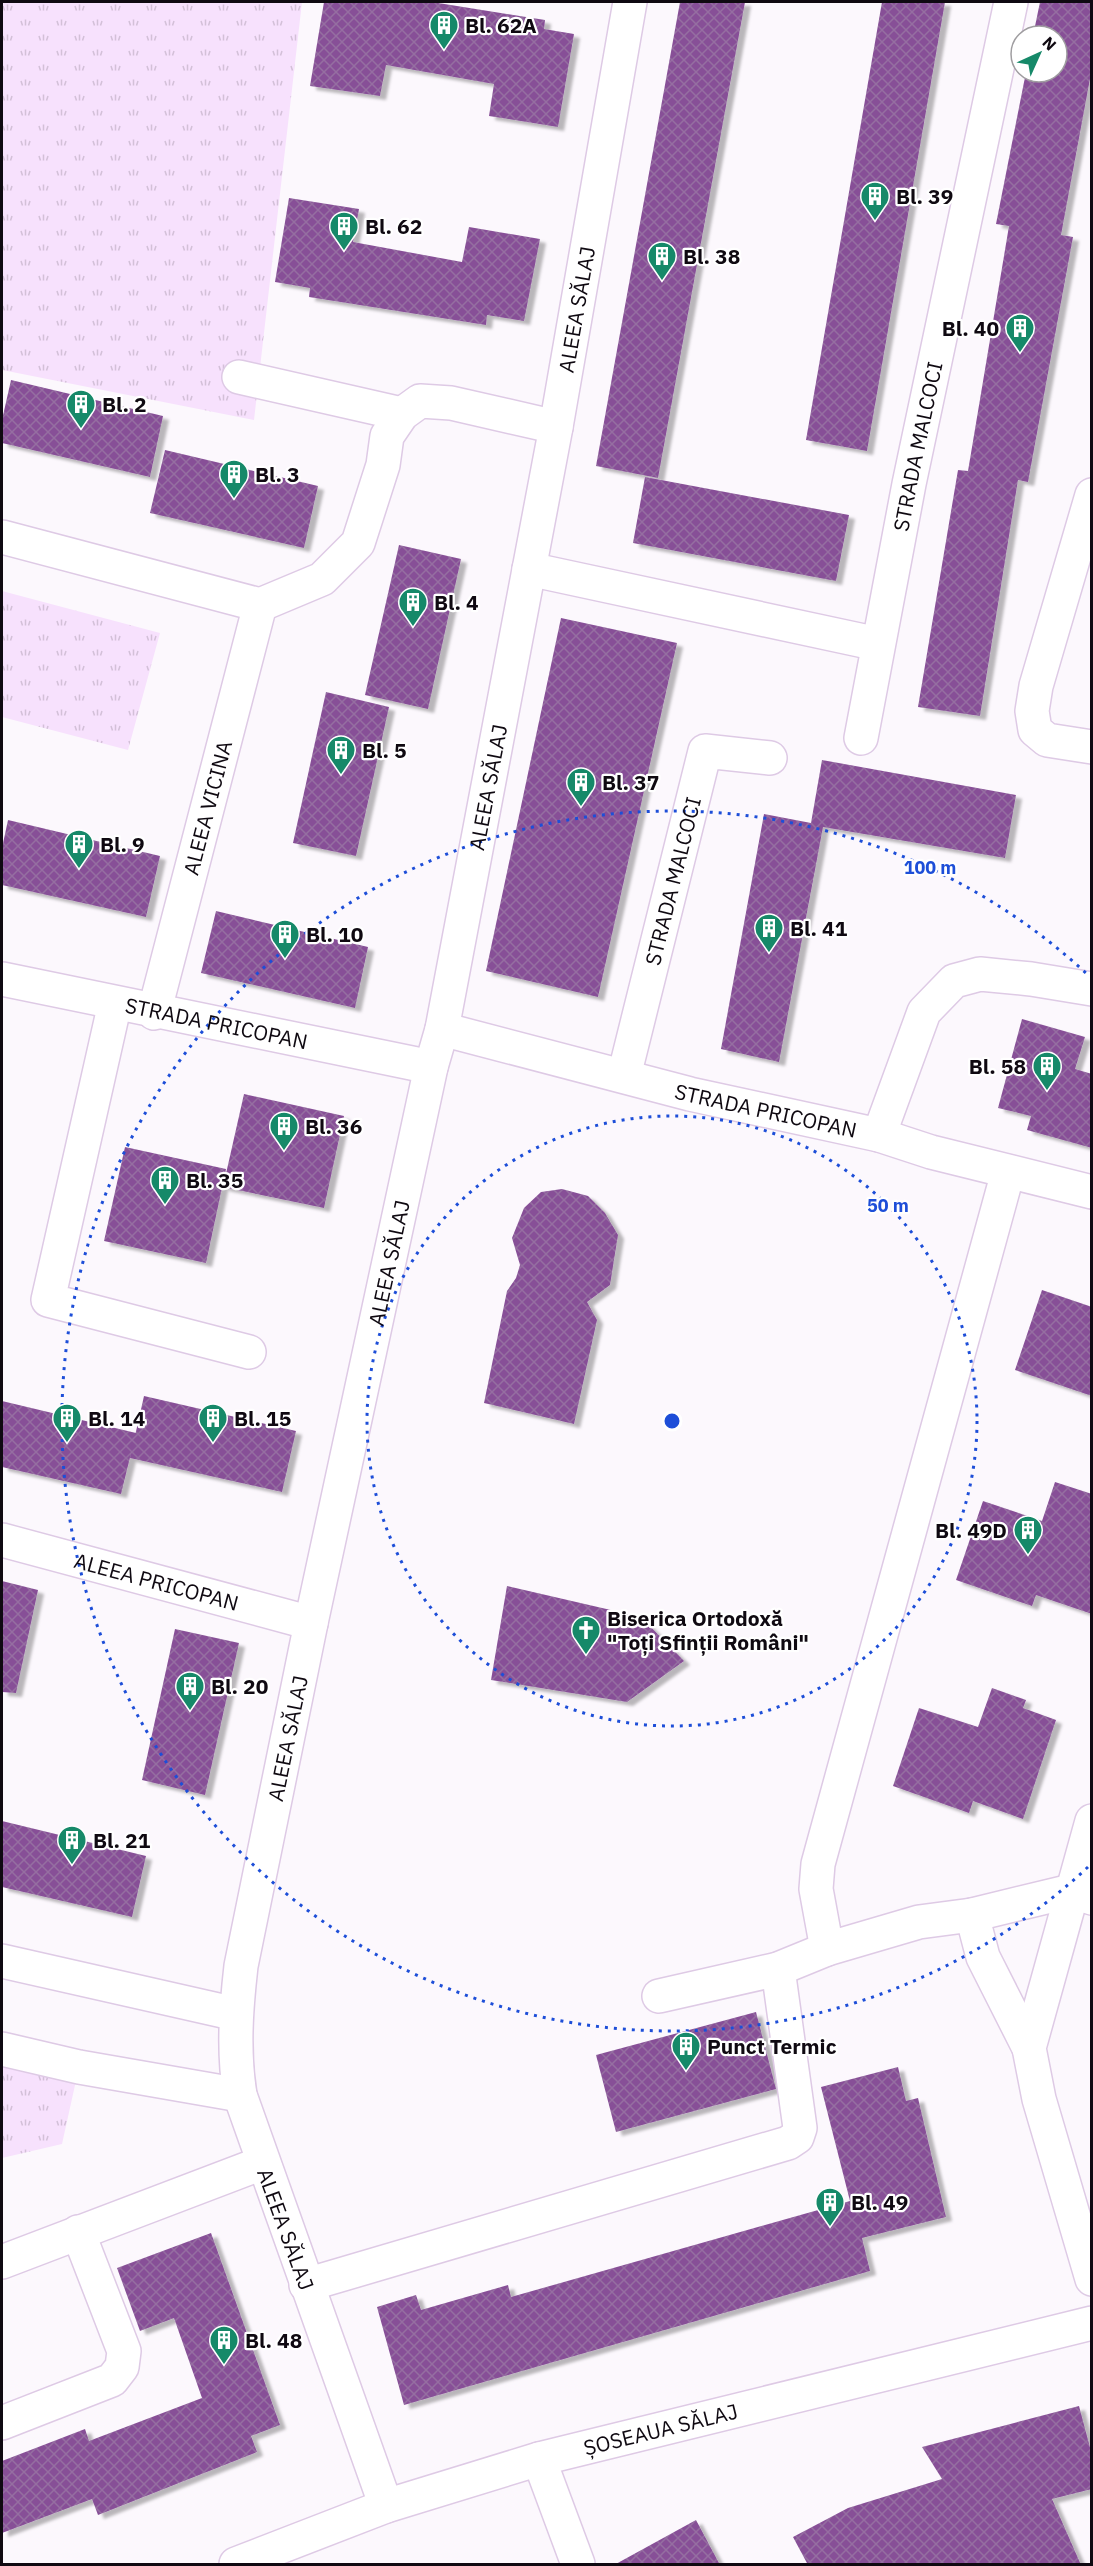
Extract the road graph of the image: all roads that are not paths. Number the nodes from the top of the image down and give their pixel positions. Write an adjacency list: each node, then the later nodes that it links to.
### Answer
1 (630, 2): 5 (street, ALEEA SĂLAJ)
2 (1011, 2): 10 (street, STRADA MALCOCI)
3 (239, 377): 4 (street)
4 (402, 414): 5 (street); 9 (street)
5 (556, 427): 8 (street, ALEEA SĂLAJ)
6 (1092, 495): 12 (street)
7 (2, 537): 9 (street)
8 (529, 569): 10 (street); 18 (street, ALEEA SĂLAJ)
9 (260, 605): 17 (street, ALEEA VICINA)
10 (878, 644): 11 (street, STRADA MALCOCI)
11 (861, 738)
12 (1092, 747)
13 (771, 758): 20 (street, STRADA MALCOCI)
14 (2, 979): 16 (street, STRADA PRICOPAN)
15 (1092, 989): 21 (street)
16 (115, 1003): 17 (street, STRADA PRICOPAN); 24 (street)
17 (154, 1012): 19 (street, STRADA PRICOPAN)
18 (442, 1029): 19 (street, ALEEA SĂLAJ); 20 (street, STRADA PRICOPAN)
19 (431, 1067): 26 (street, ALEEA SĂLAJ)
20 (624, 1076): 21 (street, STRADA PRICOPAN)
21 (879, 1136): 22 (street, STRADA PRICOPAN)
22 (1008, 1172): 23 (street, STRADA PRICOPAN); 30 (street)
23 (1092, 1192)
24 (249, 1352)
25 (2, 1540): 26 (street, ALEEA PRICOPAN)
26 (311, 1623): 34 (street, ALEEA SĂLAJ)
27 (1092, 1821): 28 (street)
28 (1081, 1895): 29 (street); 35 (street)
29 (972, 1915): 30 (street); 35 (street)
30 (827, 1948): 32 (street)
31 (2, 1961): 34 (street)
32 (778, 1969): 33 (street); 42 (street)
33 (659, 1996)
34 (236, 2014): 37 (street, ALEEA SĂLAJ)
35 (1029, 2048): 41 (street)
36 (2, 2049): 37 (street)
37 (240, 2095): 38 (street, ALEEA SĂLAJ)
38 (262, 2163): 39 (street); 42 (street, ALEEA SĂLAJ)
39 (78, 2232): 40 (street); 44 (street)
40 (2, 2262)
41 (1092, 2279)
42 (306, 2285): 46 (street, ALEEA SĂLAJ)
43 (1092, 2323): 45 (street, ȘOSEAUA SĂLAJ)
44 (2, 2423)
45 (539, 2459): 46 (street, ȘOSEAUA SĂLAJ); 48 (street)
46 (386, 2506): 47 (street, ȘOSEAUA SĂLAJ)
47 (236, 2565)
48 (578, 2565)

